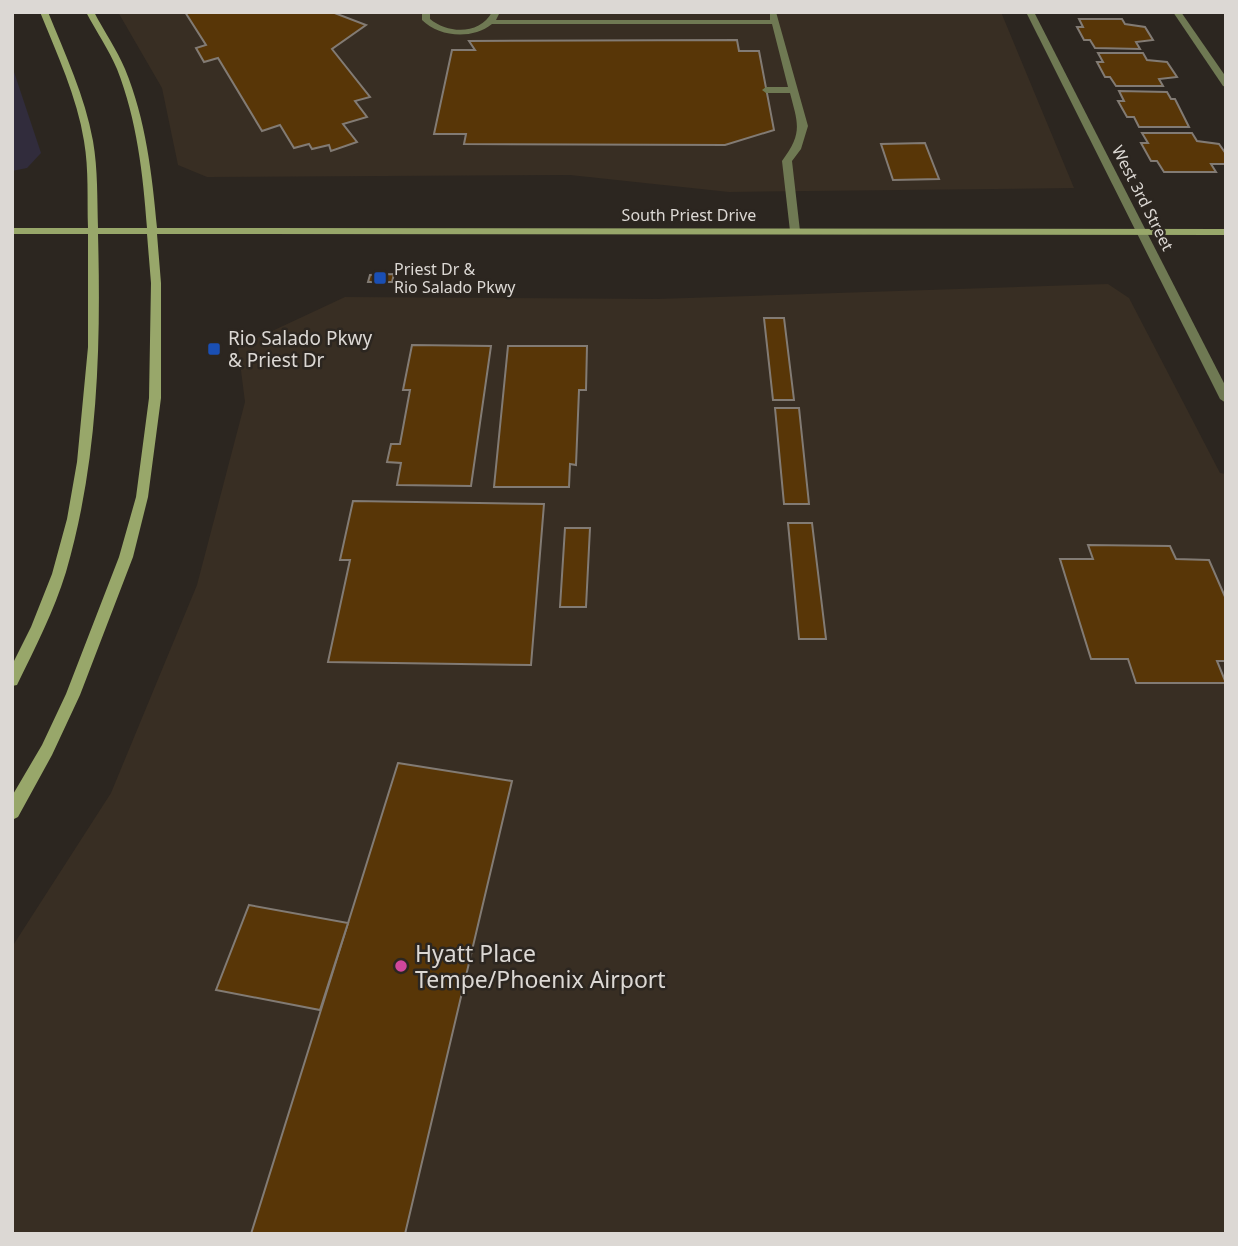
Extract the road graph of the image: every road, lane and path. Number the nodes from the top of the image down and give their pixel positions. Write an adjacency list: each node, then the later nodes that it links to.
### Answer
1 (44, 12): 12 (main road)
2 (90, 12): 13 (main road)
3 (426, 12): 8 (street)
4 (496, 12): 8 (street)
5 (1030, 12): 16 (street, West 3rd Street)
6 (1177, 12): 9 (street)
7 (774, 17): 8 (street); 11 (street)
8 (491, 22)
9 (1226, 84)
10 (766, 90): 11 (street)
11 (794, 90): 15 (street)
12 (93, 230): 13 (main road, South Priest Drive); 14 (main road, South Priest Drive); 19 (main road)
13 (152, 230): 15 (main road, South Priest Drive); 20 (main road)
14 (12, 231)
15 (796, 231): 16 (main road, South Priest Drive)
16 (1142, 232): 17 (main road, South Priest Drive); 18 (street, West 3rd Street)
17 (1226, 232)
18 (1226, 399)
19 (12, 680)
20 (12, 812)

